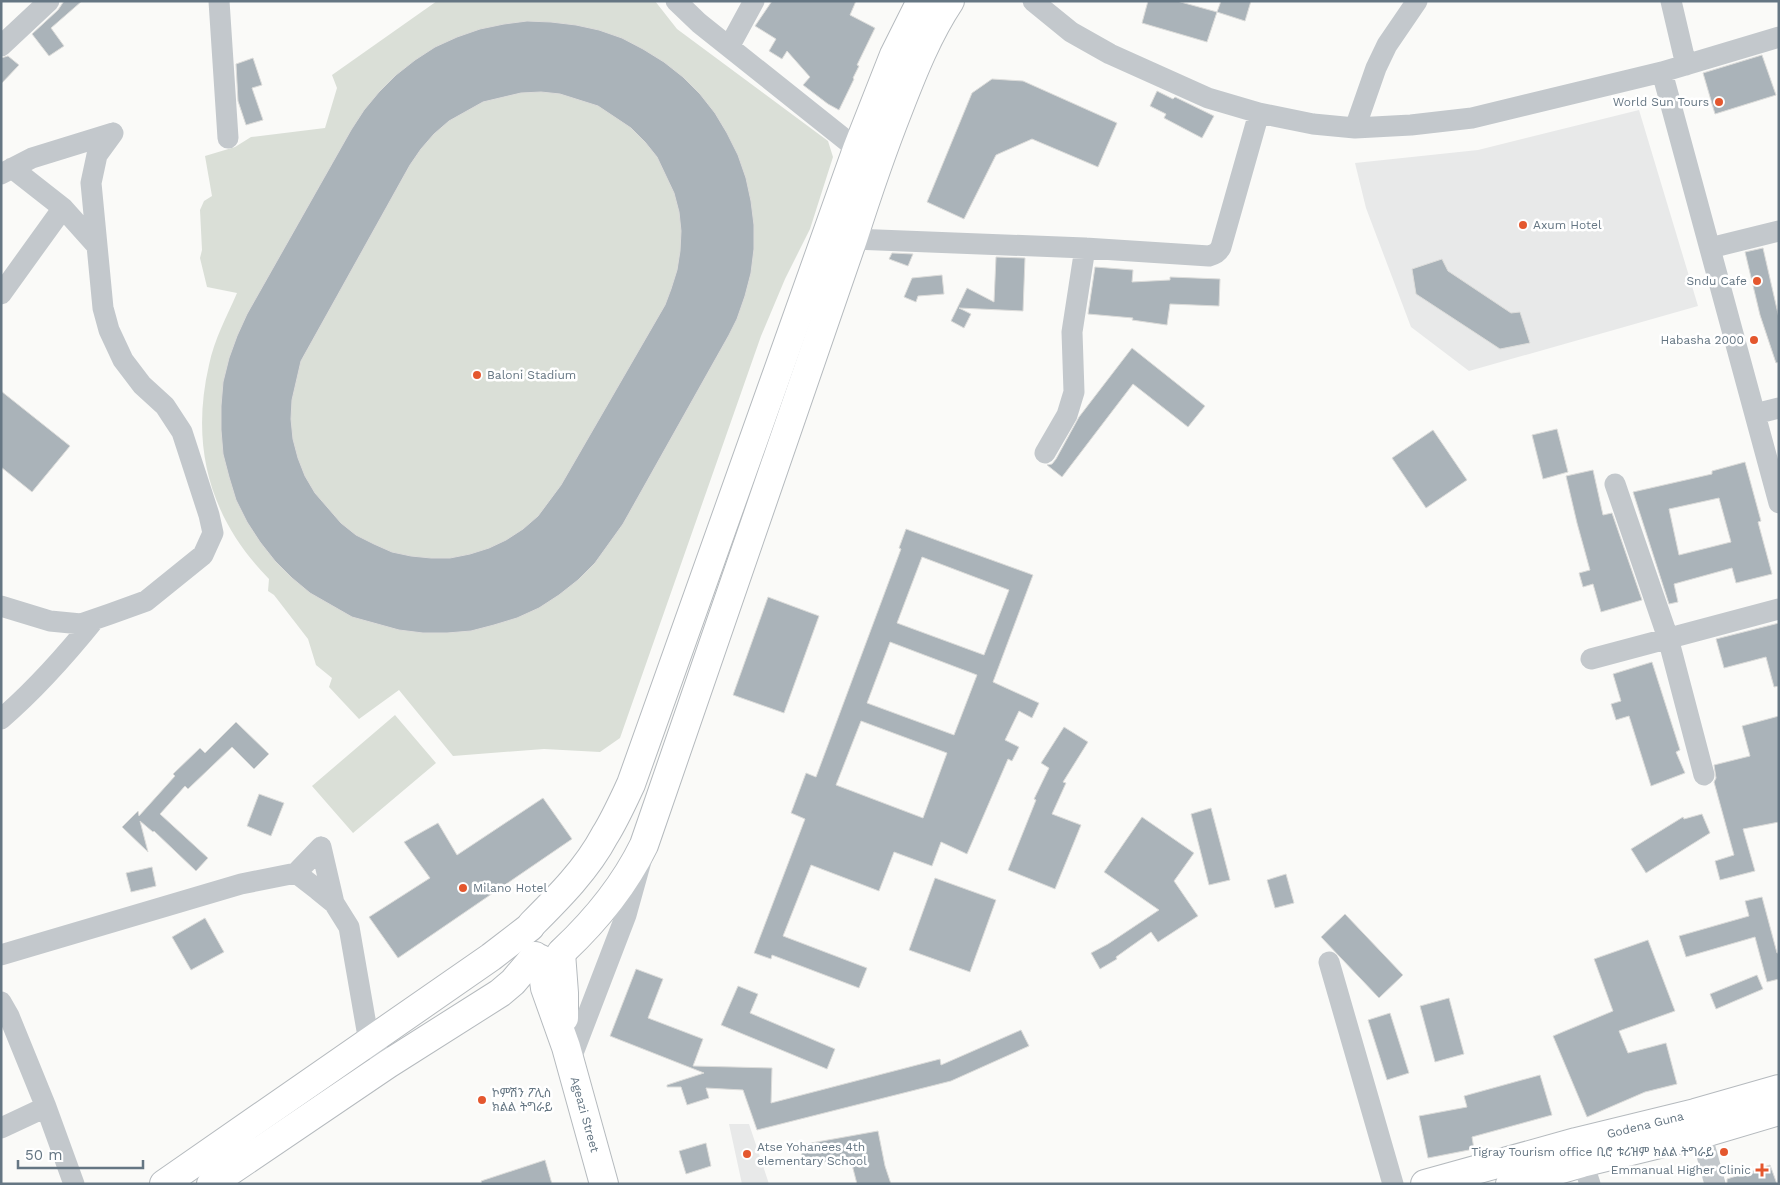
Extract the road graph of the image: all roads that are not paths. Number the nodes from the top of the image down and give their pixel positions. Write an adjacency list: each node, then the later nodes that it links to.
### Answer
1 (49, 1): 11 (street)
2 (219, 1): 17 (street)
3 (676, 1): 12 (street)
4 (754, 1): 12 (street)
5 (921, 1): 18 (main road)
6 (950, 1): 22 (main road)
7 (1033, 1): 15 (street)
8 (1417, 1): 16 (street)
9 (1671, 1): 13 (street)
10 (1779, 37): 13 (street)
11 (1, 46)
12 (729, 47): 18 (street)
13 (1686, 65): 14 (street)
14 (1662, 72): 16 (street); 25 (street)
15 (1259, 113): 16 (street); 24 (street)
16 (1355, 128)
17 (228, 138)
18 (857, 149): 42 (main road)
19 (7, 171): 20 (street); 23 (street)
20 (63, 208): 23 (street); 26 (street)
21 (1779, 230): 25 (street)
22 (853, 239): 24 (street); 39 (main road)
23 (97, 246): 34 (street)
24 (1085, 248): 29 (street)
25 (1710, 248): 28 (street)
26 (1, 294)
27 (1779, 408): 28 (street)
28 (1755, 414): 31 (street)
29 (1046, 453)
30 (1615, 484): 35 (street)
31 (1779, 503)
32 (1, 606): 34 (street)
33 (1779, 609): 35 (street)
34 (95, 619): 37 (street)
35 (1668, 638): 36 (street); 38 (street)
36 (1591, 658)
37 (1, 719)
38 (1704, 775)
39 (644, 845): 43 (main road); 50 (street)
40 (296, 873): 41 (street); 41 (street); 44 (street)
41 (334, 903): 49 (street)
42 (531, 926): 43 (main road); 43 (main road); 49 (main road)
43 (550, 954): 46 (main road); 48 (main road); 50 (main road)
44 (1, 955)
45 (1329, 962): 62 (street)
46 (500, 993): 48 (main road); 51 (main road)
47 (1, 1002): 53 (street)
48 (551, 1002): 50 (main road)
49 (369, 1042): 51 (street); 58 (main road)
50 (568, 1054): 61 (main road, Ageazi Street)
51 (388, 1064): 58 (main road)
52 (1779, 1089): 55 (main road, Godena Guna)
53 (46, 1107): 56 (street); 59 (street)
54 (1779, 1111): 55 (main road, Godena Guna)
55 (1698, 1124): 57 (main road, Godena Guna); 65 (street)
56 (1, 1128)
57 (1583, 1163): 63 (main road, Godena Guna); 64 (main road, Godena Guna)
58 (202, 1177): 60 (main road)
59 (74, 1184)
60 (164, 1184)
61 (604, 1184)
62 (1394, 1184)
63 (1425, 1184)
64 (1510, 1184)
65 (1715, 1184)

